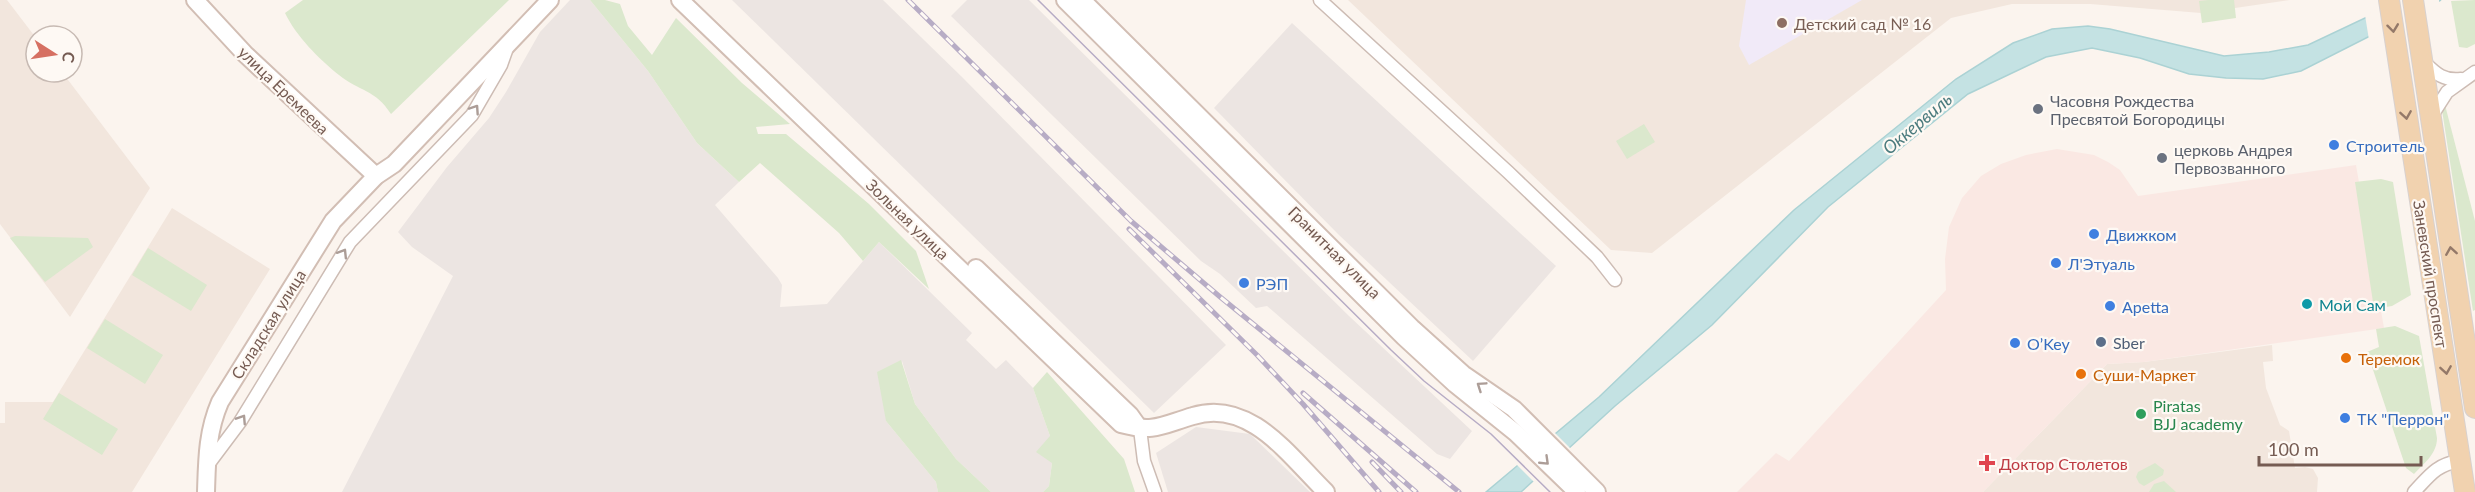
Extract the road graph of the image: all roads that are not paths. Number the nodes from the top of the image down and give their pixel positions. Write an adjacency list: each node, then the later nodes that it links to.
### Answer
1 (195, 0): 16 (street, улица Еремеева)
2 (536, 0): 16 (street, Складская улица)
3 (550, 0): 11 (street, Складская улица)
4 (680, 0): 20 (street, Зольная улица)
5 (696, 0): 20 (street, Зольная улица)
6 (1065, 0): 19 (street, Гранитная улица)
7 (1082, 0): 19 (street, Гранитная улица, one-way to 7)
8 (1320, 0): 17 (street)
9 (2390, 0): 21 (main road, Заневский проспект, one-way to 21)
10 (2413, 0): 12 (main road, Заневский проспект)
11 (510, 40): 16 (street, Складская улица); 22 (street, one-way to 11)
12 (2420, 51): 14 (street); 15 (main road, Заневский проспект)
13 (2475, 72): 14 (street)
14 (2462, 79): 15 (street)
15 (2431, 118): 18 (main road, Заневский проспект, one-way to 15)
16 (376, 176): 22 (street, Складская улица)
17 (1616, 280)
18 (2475, 408)
19 (1522, 428): 23 (street, Гранитная улица)
20 (1140, 429): 25 (street); 26 (street)
21 (2459, 461): 28 (street); 29 (main road, Заневский проспект)
22 (207, 466): 24 (street, Складская улица)
23 (1578, 486): 27 (street, Гранитная улица)
24 (206, 492)
25 (1155, 492)
26 (1326, 492)
27 (1597, 492)
28 (2414, 492)
29 (2464, 492)

